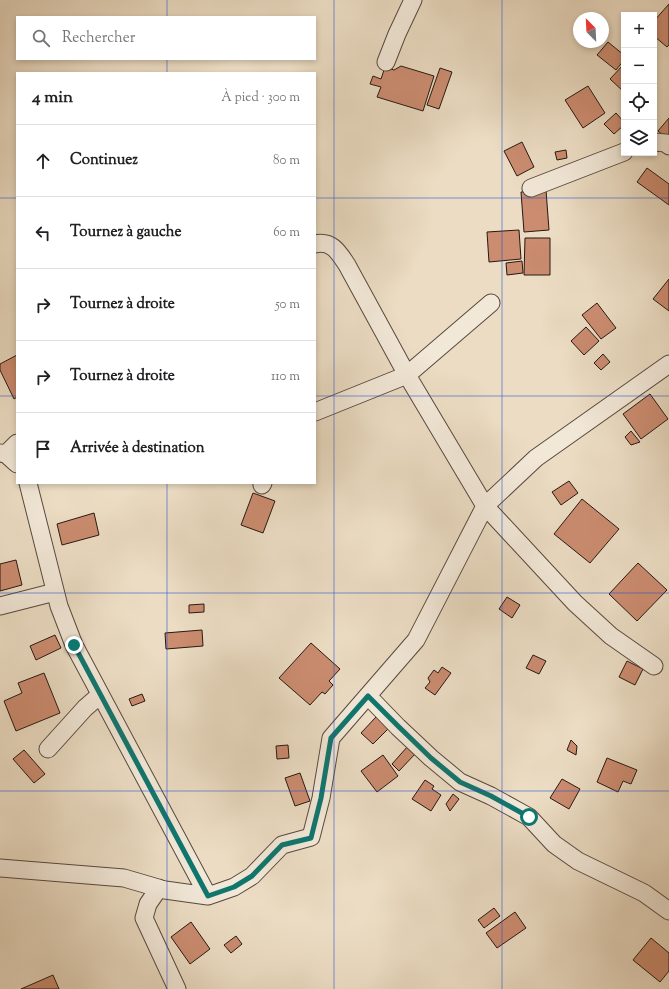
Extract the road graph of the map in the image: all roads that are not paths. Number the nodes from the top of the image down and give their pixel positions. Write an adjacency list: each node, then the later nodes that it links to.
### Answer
1 (413, 0): 2 (street)
2 (386, 62)
3 (657, 142): 4 (street)
4 (669, 146)
5 (621, 153): 6 (street)
6 (531, 188)
7 (316, 244): 10 (street)
8 (491, 303): 10 (street)
9 (669, 364): 13 (street)
10 (408, 375): 11 (street); 13 (street)
11 (316, 412)
12 (28, 484): 14 (street)
13 (485, 506): 16 (street); 18 (street)
14 (55, 592): 15 (street); 17 (street)
15 (0, 606)
16 (654, 666)
17 (100, 695): 19 (street); 22 (street)
18 (368, 696): 22 (street); 23 (street)
19 (48, 749)
20 (0, 868): 21 (street)
21 (159, 888): 22 (street); 24 (street)
22 (208, 896)
23 (669, 911)
24 (177, 989)

